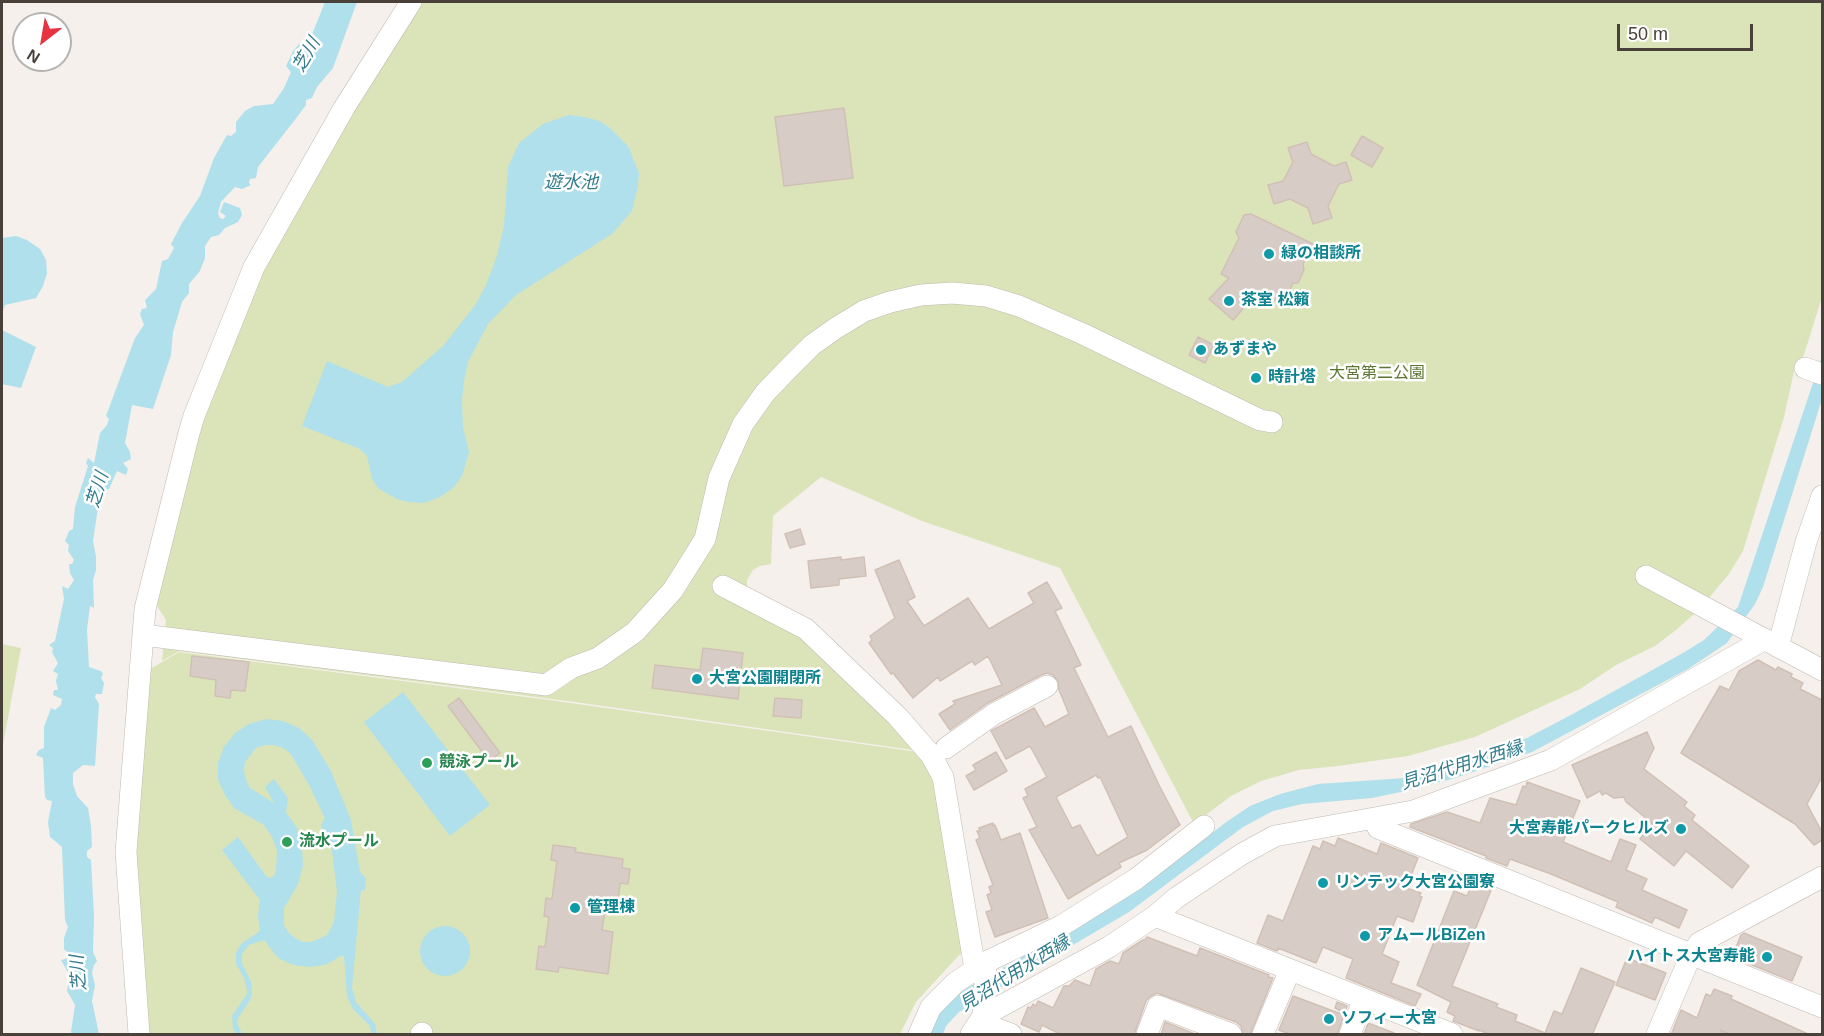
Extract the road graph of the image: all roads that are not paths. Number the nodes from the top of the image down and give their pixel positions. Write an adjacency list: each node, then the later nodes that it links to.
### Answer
1 (411, 2): 6 (street)
2 (1272, 422): 6 (street)
3 (1822, 496): 7 (street)
4 (1646, 576): 7 (street)
5 (723, 586): 16 (street)
6 (143, 635): 22 (street)
7 (1766, 640): 8 (street); 11 (street)
8 (1822, 670)
9 (1047, 686): 10 (street)
10 (946, 748)
11 (1375, 818): 14 (street); 15 (street)
12 (1204, 826): 16 (street)
13 (1822, 877): 15 (street)
14 (1155, 916): 17 (street); 20 (street)
15 (1691, 955): 19 (street); 29 (street)
16 (981, 966): 20 (street); 23 (street)
17 (1290, 970): 18 (street); 27 (street)
18 (1364, 999): 21 (street); 28 (street)
19 (1822, 1007)
20 (978, 1024): 24 (street)
21 (1446, 1033)
22 (139, 1035)
23 (920, 1035)
24 (1011, 1035)
25 (1147, 1035): 26 (street)
26 (1231, 1035)
27 (1263, 1035)
28 (1350, 1035)
29 (1657, 1035)

